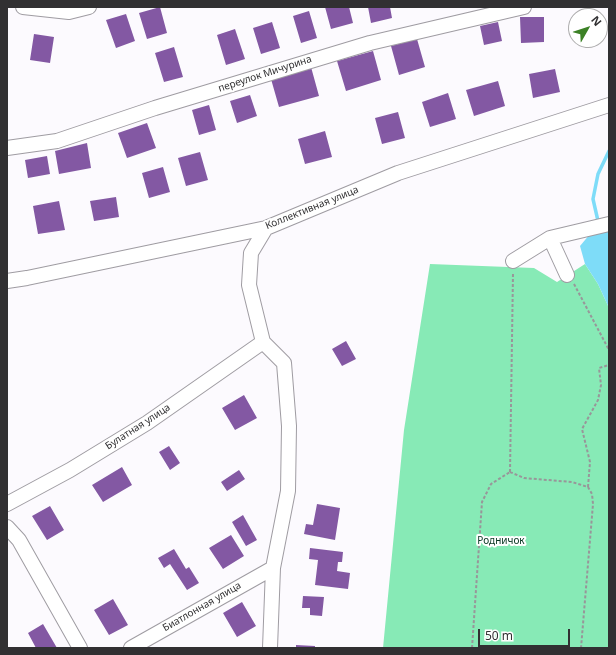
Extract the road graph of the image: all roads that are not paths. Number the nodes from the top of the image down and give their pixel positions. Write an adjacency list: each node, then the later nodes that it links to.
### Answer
1 (23, 7): 2 (street)
2 (89, 7)
3 (524, 7): 5 (street, переулок Мичурина)
4 (609, 105): 7 (street, Коллективная улица)
5 (7, 148)
6 (609, 224): 8 (street)
7 (266, 228): 11 (street, Коллективная улица); 12 (street)
8 (550, 238): 9 (street); 10 (street)
9 (513, 261)
10 (567, 276)
11 (7, 281)
12 (263, 342): 13 (street, Булатная улица); 15 (street)
13 (7, 504)
14 (7, 527): 16 (street)
15 (273, 568): 17 (street, Биатлонная улица); 18 (street)
16 (80, 648)
17 (131, 648)
18 (270, 648)

